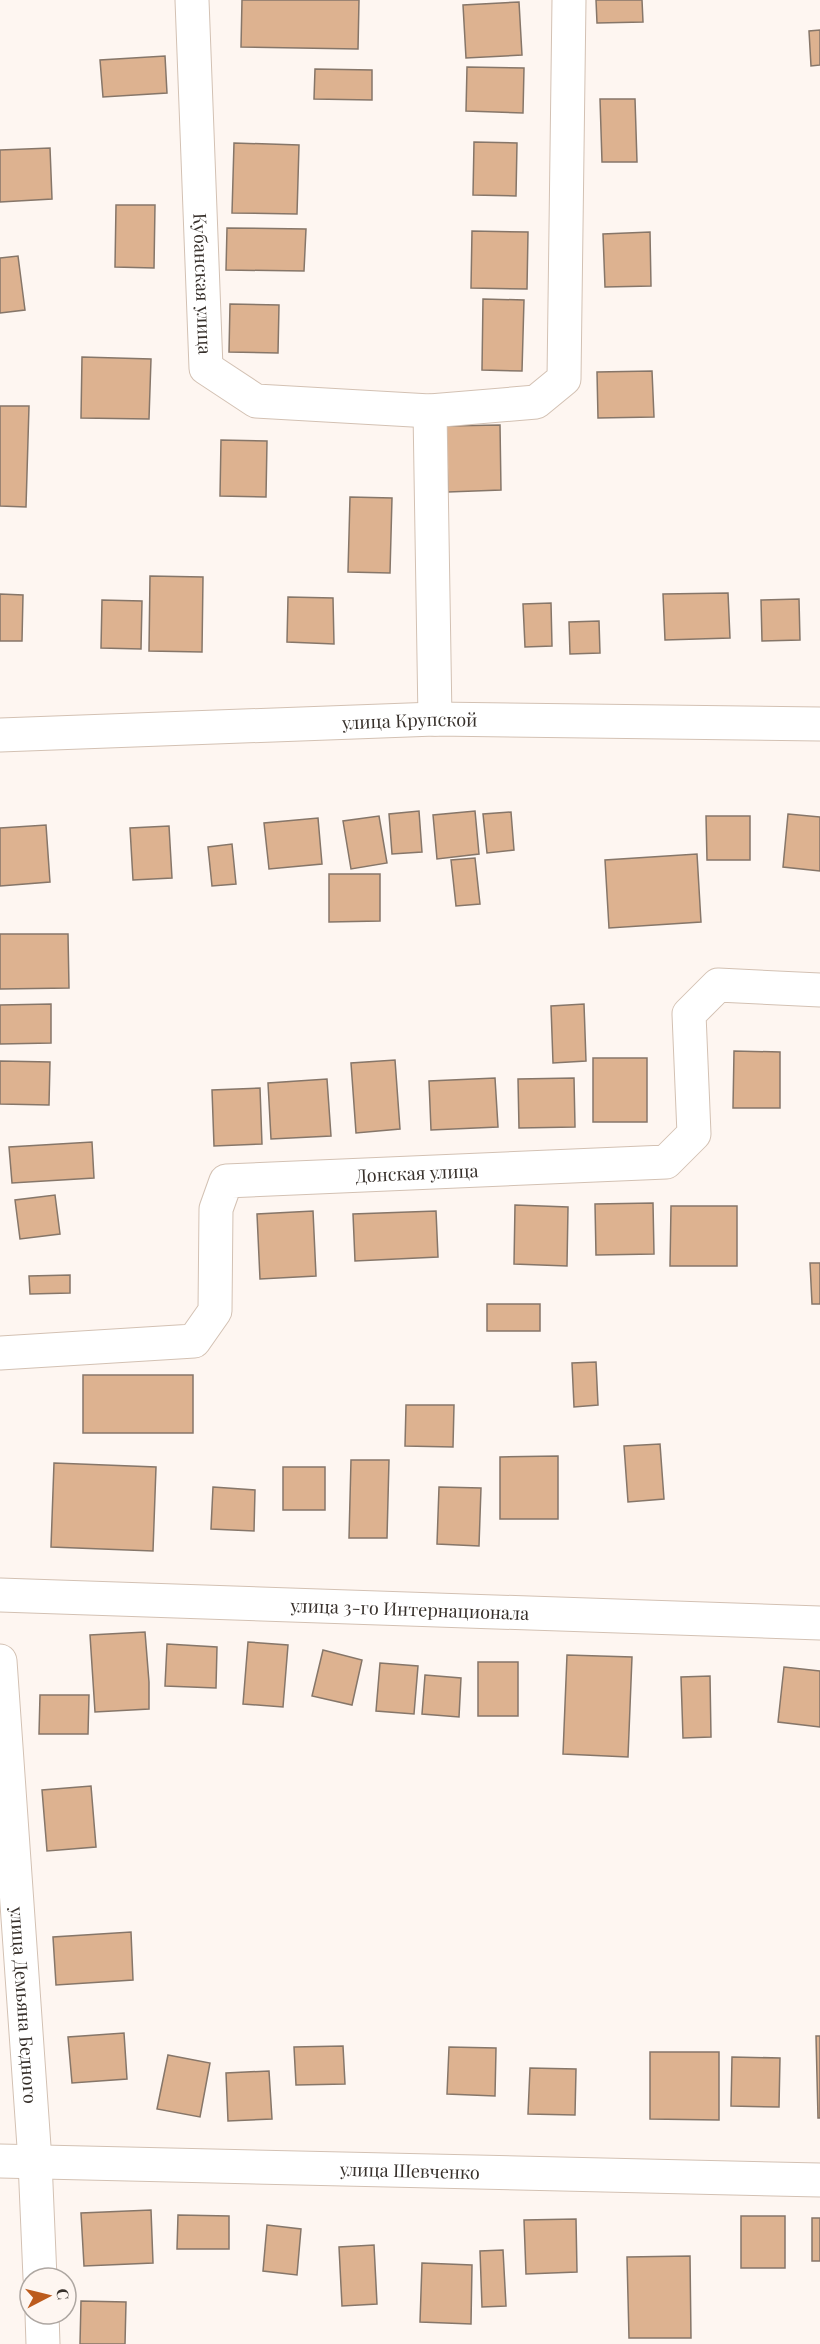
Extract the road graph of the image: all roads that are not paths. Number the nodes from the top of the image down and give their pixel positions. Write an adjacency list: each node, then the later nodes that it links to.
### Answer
1 (192, 0): 3 (street, Кубанская улица)
2 (569, 0): 3 (street, Кубанская улица)
3 (430, 411): 4 (street)
4 (435, 718): 5 (street, улица Крупской); 6 (street, улица Крупской)
5 (820, 724)
6 (0, 735)
7 (820, 990): 8 (street, Донская улица)
8 (0, 1353)
9 (0, 1594): 10 (street, улица 3-го Интернационала)
10 (820, 1623)
11 (0, 1661): 13 (street, улица Демьяна Бедного)
12 (0, 2161): 13 (street, улица Шевченко)
13 (35, 2161): 14 (street, улица Шевченко); 15 (street, улица Демьяна Бедного)
14 (820, 2180)
15 (39, 2266)
16 (42, 2326): 17 (street)
17 (43, 2344)

